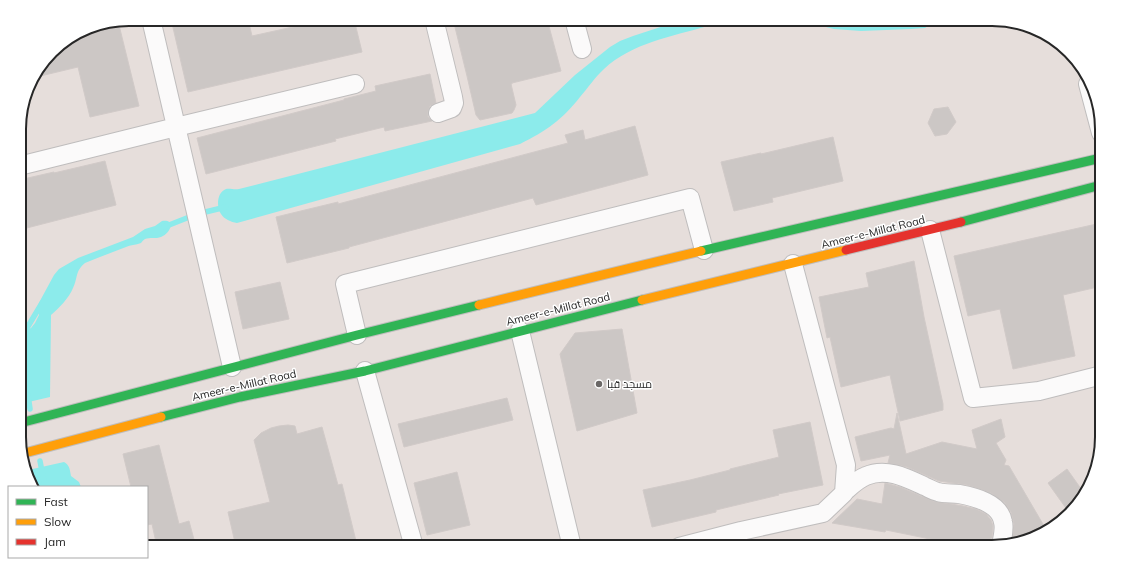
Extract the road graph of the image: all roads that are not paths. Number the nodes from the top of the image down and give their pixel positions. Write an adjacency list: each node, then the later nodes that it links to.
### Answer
1 (153, 26): 7 (street)
2 (436, 26): 6 (street)
3 (576, 26): 4 (street)
4 (582, 49)
5 (355, 84): 7 (street)
6 (438, 113)
7 (176, 127): 9 (street); 16 (street)
8 (1095, 159): 12 (main road, Ameer-e-Millat Road)
9 (26, 164)
10 (1095, 187): 11 (main road, Ameer-e-Millat Road)
11 (930, 230): 13 (main road, Ameer-e-Millat Road); 18 (street)
12 (704, 253): 15 (main road, Ameer-e-Millat Road); 15 (street)
13 (793, 264): 14 (main road, Ameer-e-Millat Road); 21 (street)
14 (520, 331): 17 (main road, Ameer-e-Millat Road); 24 (street)
15 (357, 335): 16 (main road, Ameer-e-Millat Road)
16 (233, 371): 19 (main road, Ameer-e-Millat Road)
17 (365, 371): 20 (main road, Ameer-e-Millat Road); 23 (street)
18 (1095, 377)
19 (26, 422)
20 (27, 452)
21 (844, 492): 22 (street); 25 (street)
22 (741, 539)
23 (407, 540)
24 (570, 540)
25 (1002, 540)

